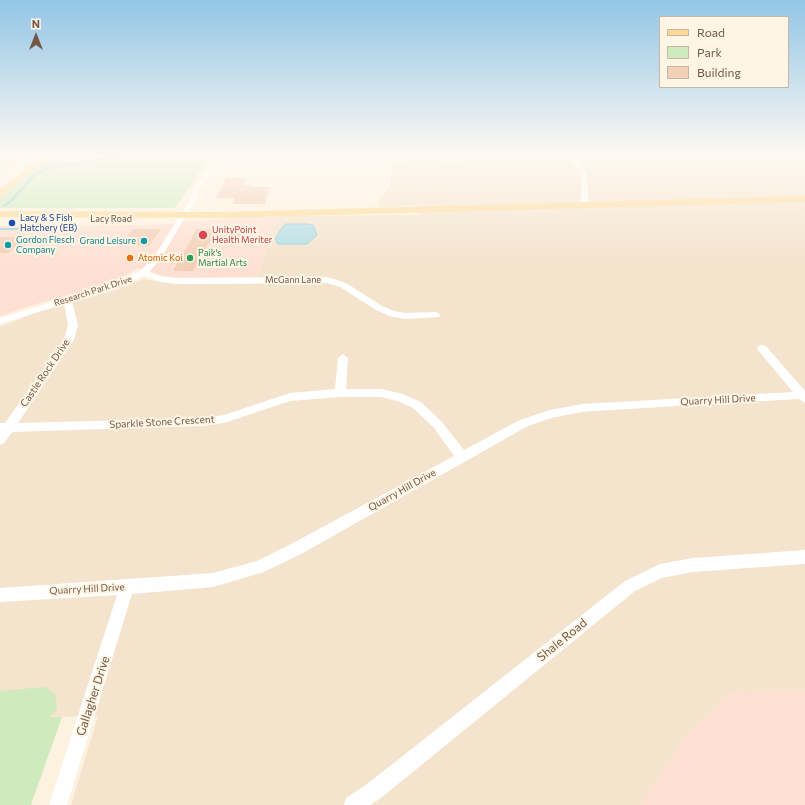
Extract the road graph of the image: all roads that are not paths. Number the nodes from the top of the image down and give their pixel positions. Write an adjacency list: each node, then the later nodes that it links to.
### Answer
1 (196, 193): 4 (street, Research Park Drive)
2 (200, 193): 4 (street, Research Park Drive)
3 (584, 193): 6 (street)
4 (195, 196): 8 (street, Research Park Drive)
5 (805, 199): 6 (main road, Lacy Road)
6 (584, 205): 8 (main road, Lacy Road)
7 (0, 214): 8 (main road, Lacy Road)
8 (182, 216): 9 (main road, Lacy Road); 10 (street, Research Park Drive)
9 (0, 220)
10 (143, 273): 11 (street, Research Park Drive); 12 (street, McGann Lane)
11 (67, 300): 13 (street, Research Park Drive); 18 (street, Castle Rock Drive)
12 (436, 315)
13 (0, 321)
14 (762, 348): 17 (street)
15 (343, 358): 16 (street)
16 (340, 393): 18 (street, Sparkle Stone Crescent); 20 (street, Sparkle Stone Crescent)
17 (804, 397): 20 (street, Quarry Hill Drive)
18 (4, 428): 19 (street, Castle Rock Drive)
19 (0, 440)
20 (462, 457): 22 (street, Quarry Hill Drive)
21 (805, 557): 25 (street, Shale Road)
22 (127, 587): 23 (street, Quarry Hill Drive); 24 (street, Gallagher Drive)
23 (0, 595)
24 (58, 805)
25 (353, 805)

